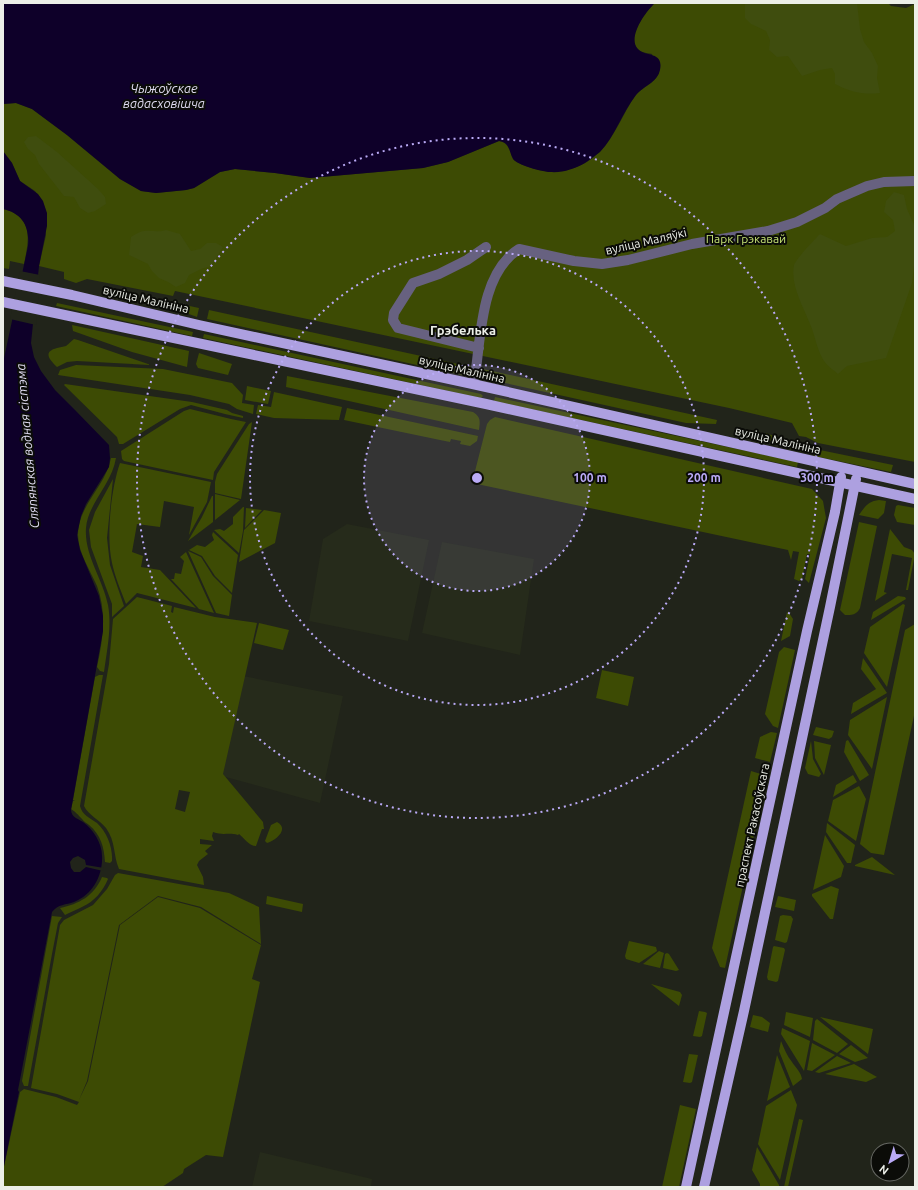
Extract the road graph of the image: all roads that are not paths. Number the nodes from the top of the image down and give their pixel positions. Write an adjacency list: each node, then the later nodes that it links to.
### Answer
1 (915, 180): 5 (street, вуліца Маляўкі)
2 (486, 247): 5 (street)
3 (3, 281): 6 (main road, вуліца Малініна)
4 (3, 302): 8 (main road)
5 (479, 348): 6 (street, вуліца Маляўкі)
6 (474, 384): 7 (main road, вуліца Малініна)
7 (490, 388): 8 (main road); 9 (main road, вуліца Малініна)
8 (486, 404): 11 (main road)
9 (842, 469): 10 (main road, вуліца Малініна); 11 (main road, праспект Ракасоўскага)
10 (857, 472): 12 (main road, вуліца Малініна); 13 (main road)
11 (840, 482): 13 (main road); 15 (main road, праспект Ракасоўскага)
12 (915, 484)
13 (855, 485): 14 (main road); 16 (main road)
14 (915, 499)
15 (686, 1187)
16 (704, 1187)

